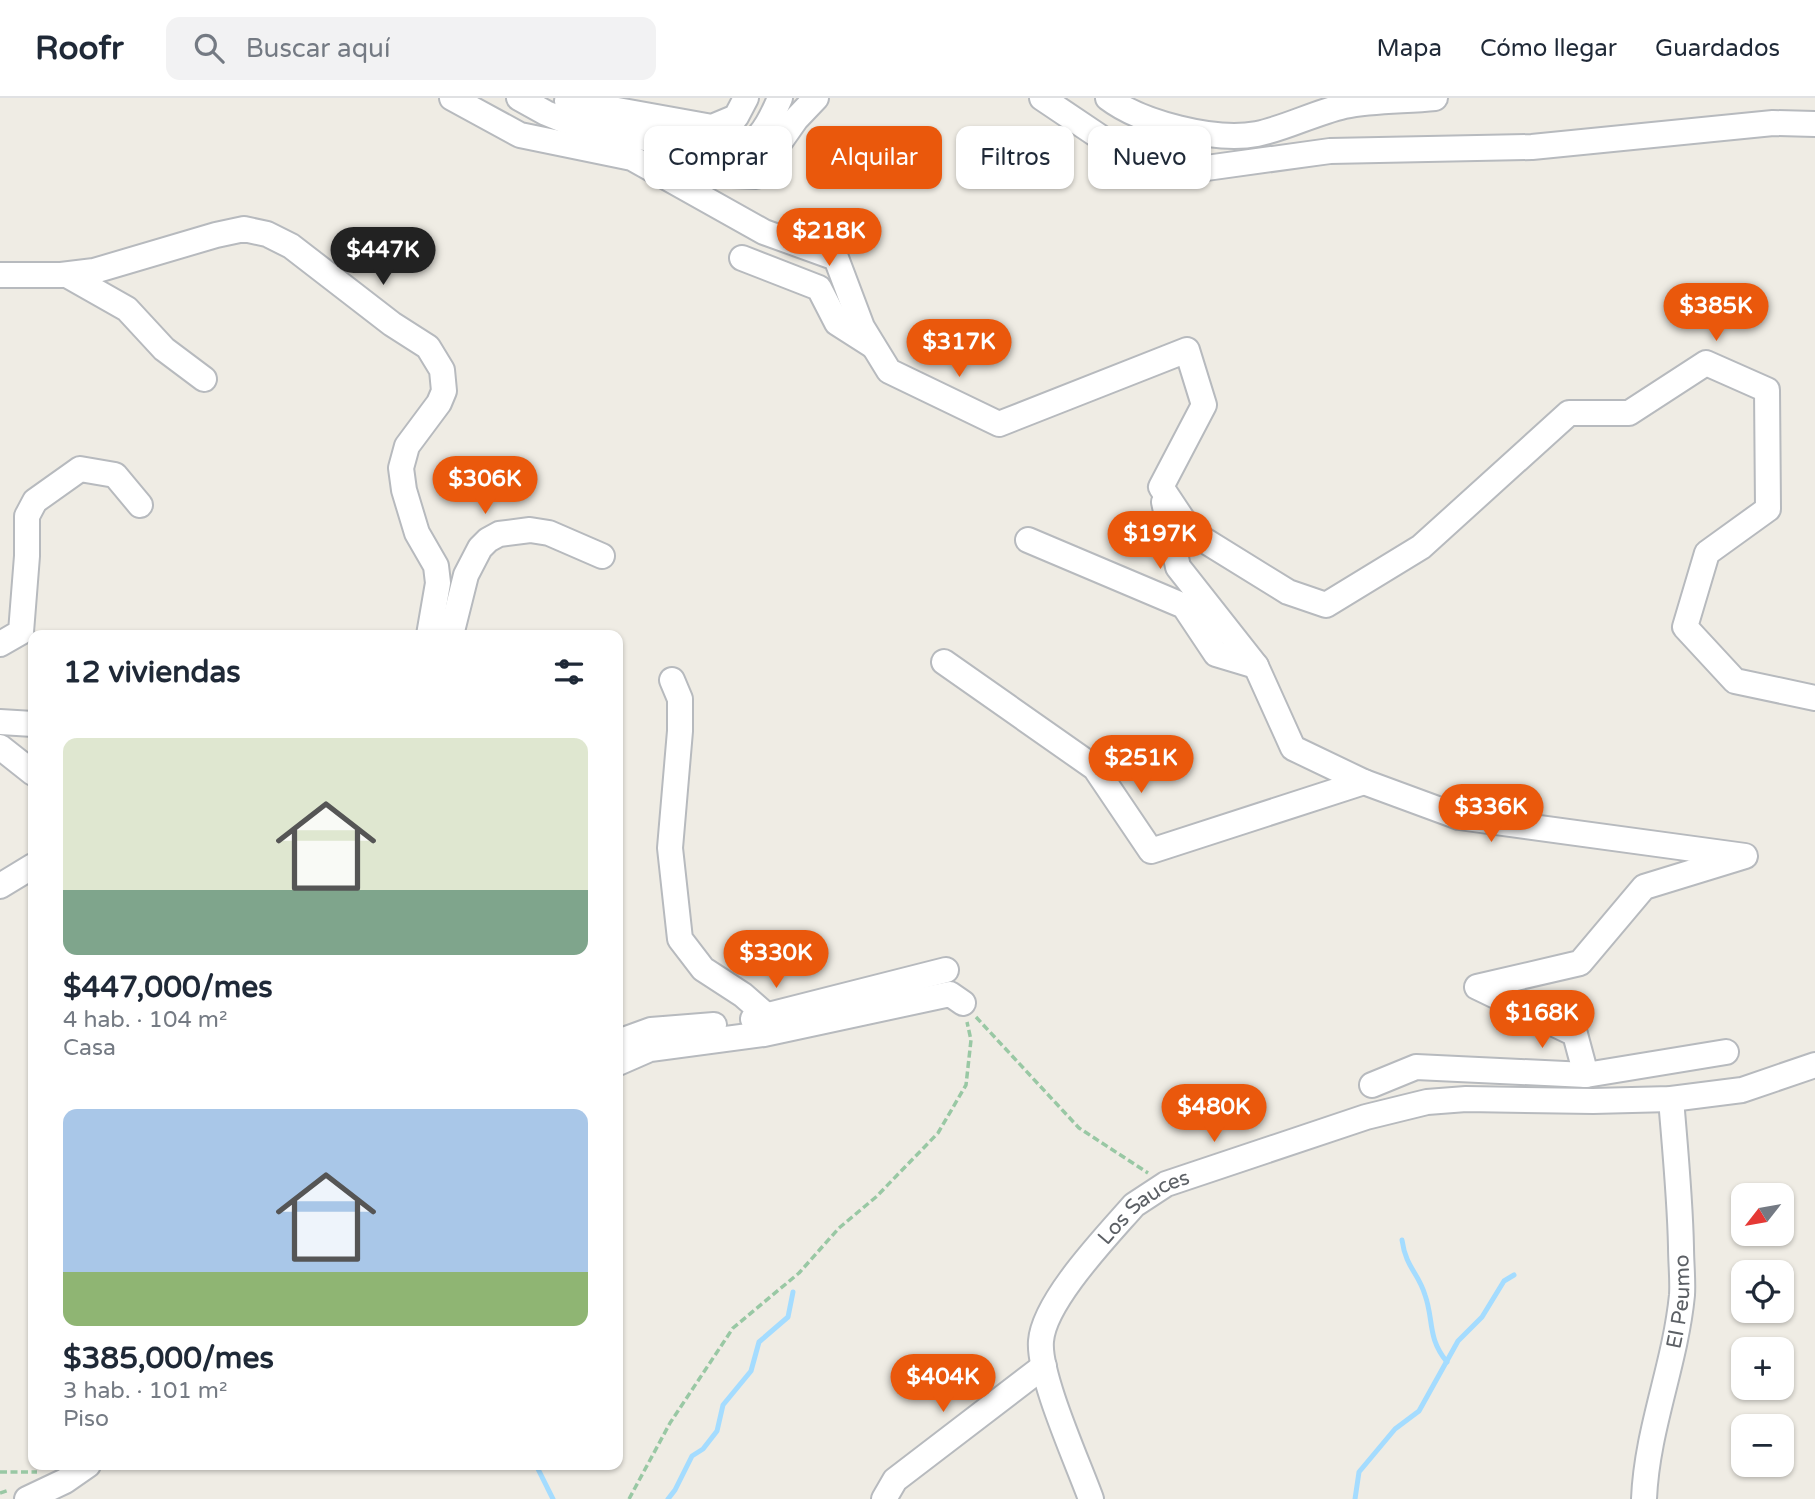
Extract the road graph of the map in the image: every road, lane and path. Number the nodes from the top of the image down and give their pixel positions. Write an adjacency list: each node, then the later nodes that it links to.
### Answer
1 (452, 98): 12 (street)
2 (519, 98): 4 (street)
3 (746, 98): 9 (street)
4 (780, 98)
5 (816, 98): 11 (street)
6 (1042, 98): 10 (street)
7 (1108, 98): 8 (street)
8 (1435, 98)
9 (567, 101)
10 (1815, 124)
11 (791, 126)
12 (644, 165)
13 (687, 189): 17 (street)
14 (741, 258): 17 (street)
15 (0, 275): 16 (street)
16 (67, 275): 18 (street); 23 (street)
17 (874, 346): 19 (street)
18 (204, 379)
19 (1161, 487): 27 (street); 29 (street)
20 (140, 505): 25 (street)
21 (1028, 540): 27 (street)
22 (602, 556): 24 (street)
23 (430, 630)
24 (452, 630)
25 (0, 644)
26 (944, 662): 34 (street)
27 (1256, 666): 34 (street)
28 (672, 681): 39 (street)
29 (1815, 698)
30 (0, 722): 31 (street)
31 (28, 724)
32 (0, 747): 33 (street)
33 (28, 769)
34 (1364, 782): 44 (street)
35 (28, 869): 36 (street)
36 (0, 886)
37 (946, 970): 39 (street)
38 (963, 1003): 42 (street); 47 (path); 53 (path)
39 (767, 1016): 40 (street)
40 (623, 1040)
41 (1726, 1052): 44 (street)
42 (623, 1061)
43 (1815, 1065): 46 (street, Los Sauces)
44 (1586, 1075): 45 (street)
45 (1372, 1084)
46 (1671, 1099): 47 (street, Los Sauces); 56 (street, El Peumo)
47 (1166, 1184): 48 (street, Los Sauces)
48 (1044, 1366): 54 (street); 55 (street, Los Sauces)
49 (29, 1470): 51 (path)
50 (81, 1470): 52 (street)
51 (0, 1472)
52 (27, 1499)
53 (629, 1499)
54 (884, 1499)
55 (1091, 1499)
56 (1644, 1499)

